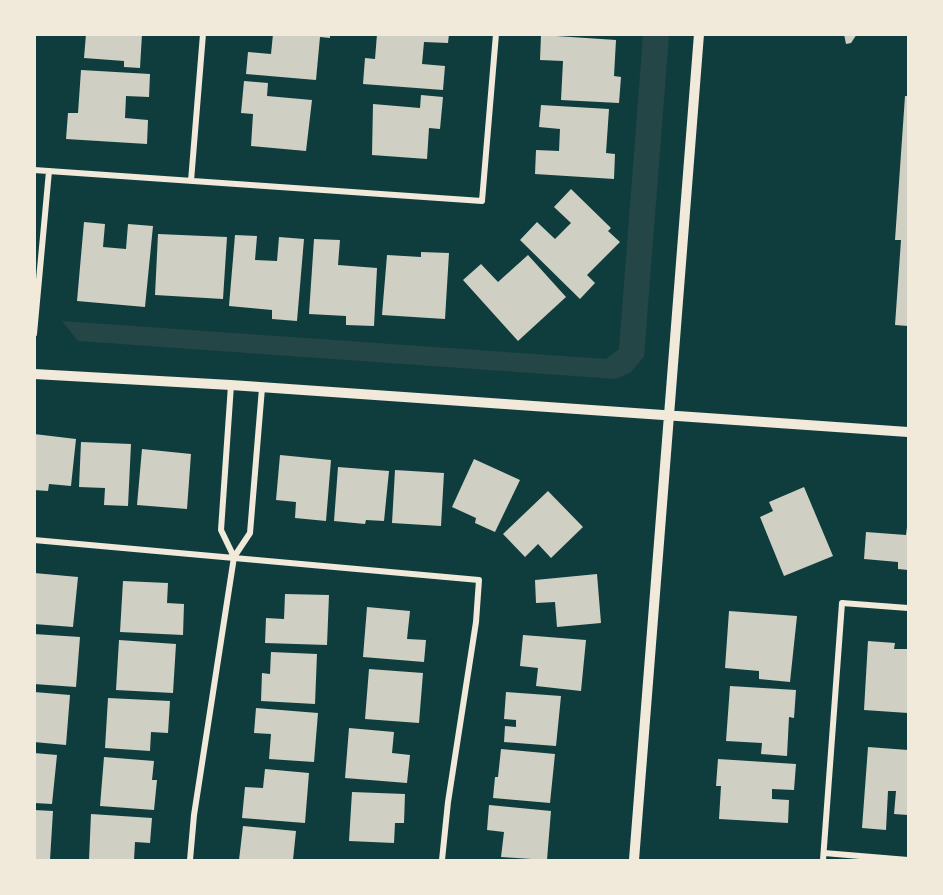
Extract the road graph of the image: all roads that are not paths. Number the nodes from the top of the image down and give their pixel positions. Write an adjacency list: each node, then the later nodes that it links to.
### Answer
1 (203, 34): 6 (street)
2 (496, 34): 6 (street)
3 (699, 34): 11 (street)
4 (34, 170): 5 (street)
5 (50, 171): 6 (street); 7 (street)
6 (191, 181)
7 (34, 334)
8 (34, 374): 9 (street)
9 (231, 385): 10 (street); 14 (street)
10 (262, 388): 11 (street); 14 (street)
11 (669, 416): 12 (street); 20 (street)
12 (909, 432)
13 (34, 540): 14 (street)
14 (234, 557): 18 (street); 19 (street)
15 (909, 608): 16 (street)
16 (824, 857): 17 (street)
17 (909, 860)
18 (190, 861)
19 (442, 861)
20 (634, 861)

